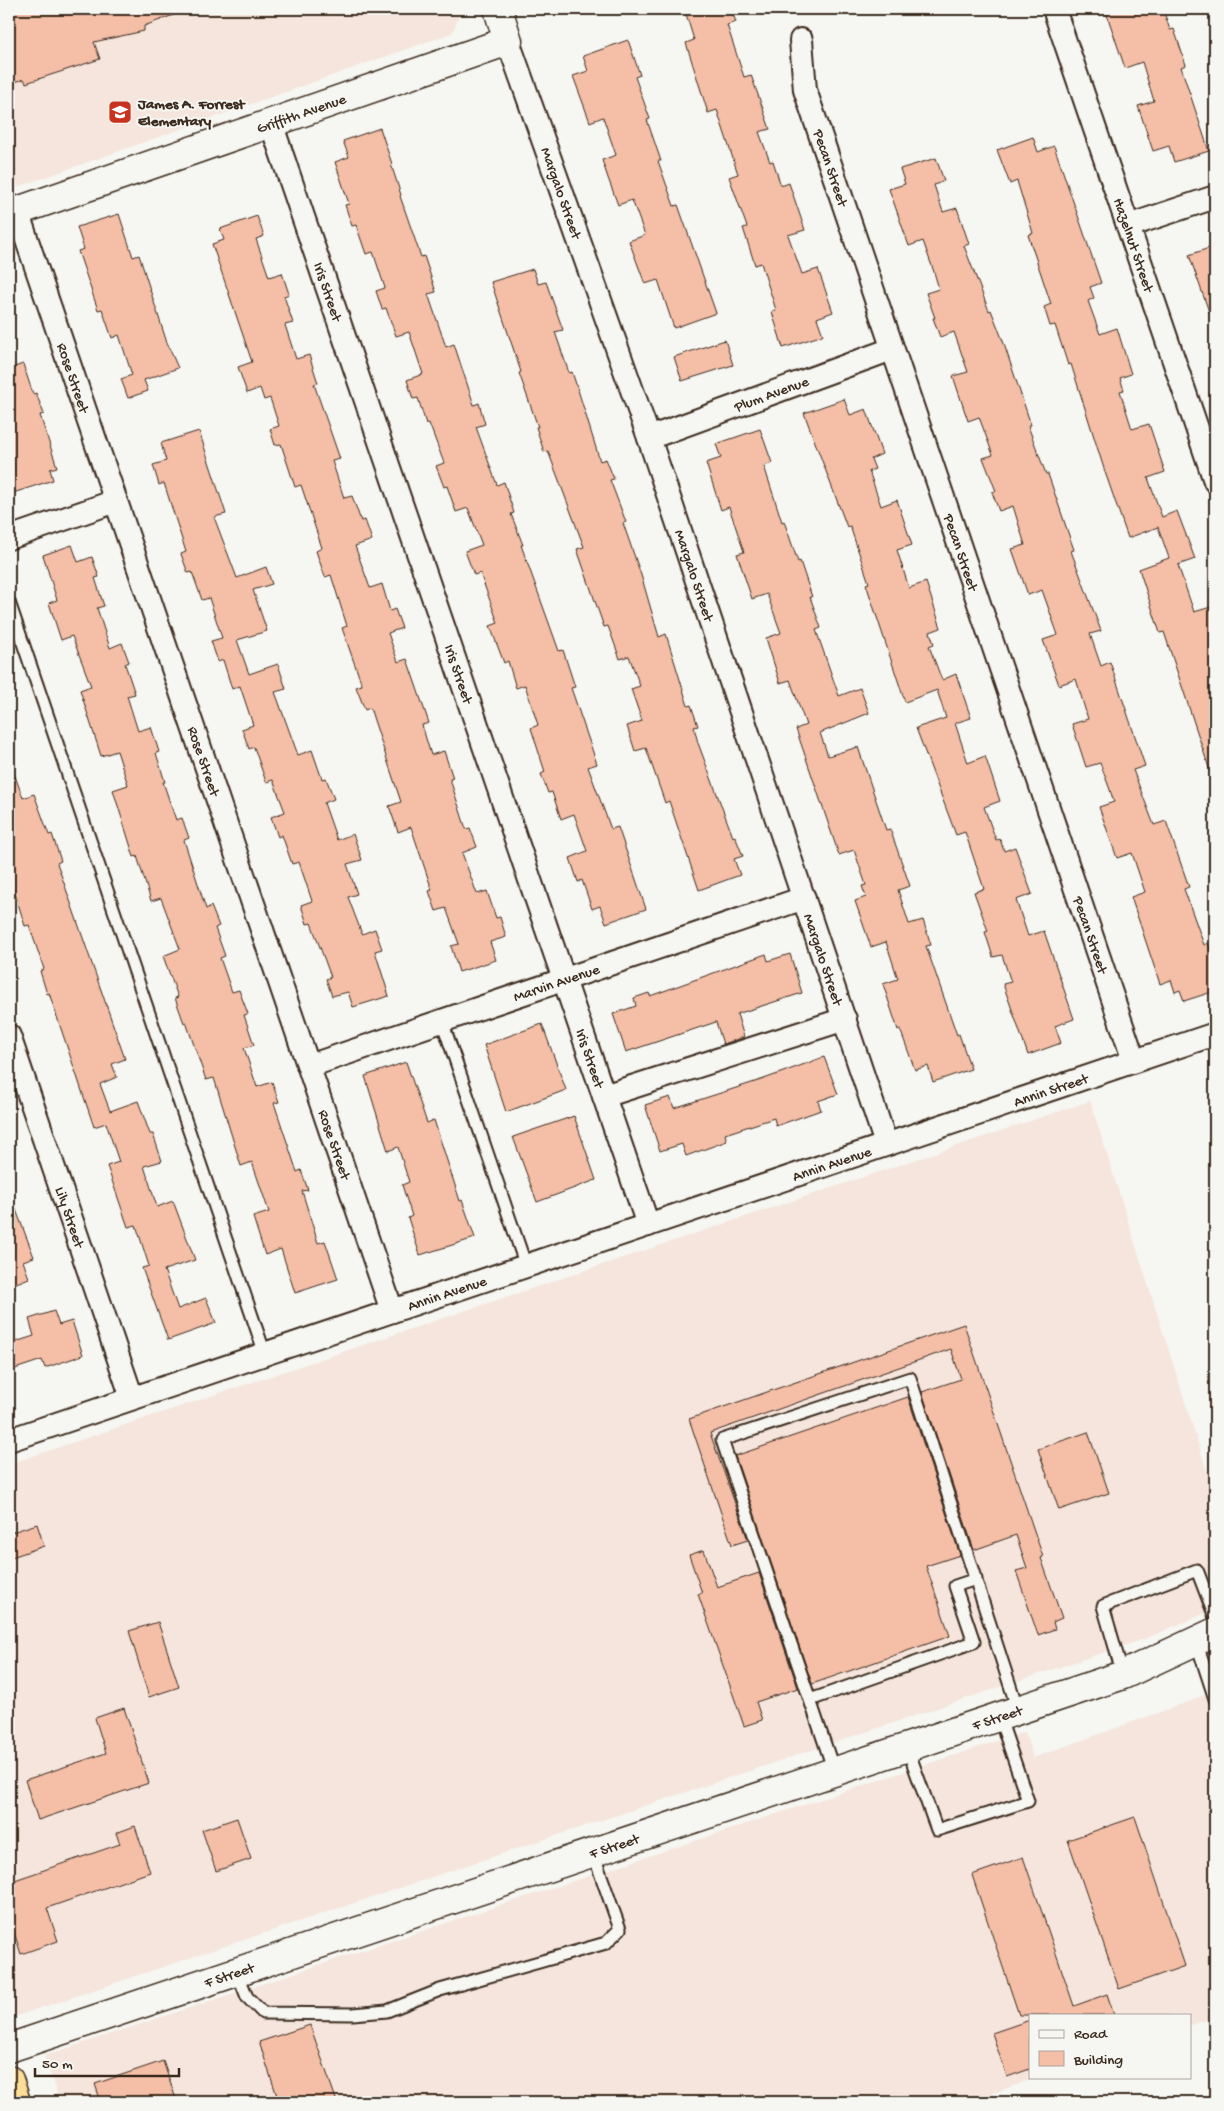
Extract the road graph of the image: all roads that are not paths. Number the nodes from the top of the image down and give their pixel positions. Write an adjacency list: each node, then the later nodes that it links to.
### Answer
1 (498, 9): 4 (street, Margalo Street)
2 (1054, 9): 8 (street, Hazelnut Street)
3 (801, 40): 9 (street, Pecan Street)
4 (508, 41): 5 (street, Griffith Avenue); 10 (street, Margalo Street)
5 (271, 123): 7 (street, Griffith Avenue); 16 (street, Iris Street)
6 (1215, 196): 8 (street)
7 (13, 213): 12 (street, Rose Street)
8 (1128, 226): 11 (street, Hazelnut Street)
9 (892, 349): 10 (street, Plum Avenue); 21 (street, Pecan Street)
10 (650, 438): 15 (street, Margalo Street)
11 (1215, 480)
12 (116, 501): 13 (street); 22 (street, Rose Street)
13 (9, 538)
14 (9, 602): 28 (lane)
15 (804, 898): 16 (street, Marvin Avenue); 17 (street, Margalo Street)
16 (564, 980): 18 (street, Marvin Avenue); 23 (street, Iris Street)
17 (844, 1019): 23 (street); 24 (street, Margalo Street)
18 (442, 1021): 22 (street, Marvin Avenue); 26 (lane)
19 (1215, 1034): 21 (street, Annin Street)
20 (9, 1036): 29 (street, Lily Street)
21 (1134, 1061): 24 (street, Annin Street)
22 (309, 1066): 27 (street, Rose Street)
23 (604, 1096): 25 (street, Iris Street)
24 (886, 1144): 25 (street, Annin Avenue)
25 (648, 1225): 26 (street, Annin Avenue)
26 (526, 1266): 27 (street, Annin Avenue)
27 (392, 1311): 28 (street, Annin Avenue)
28 (265, 1354): 29 (street, Annin Avenue)
29 (132, 1398): 30 (street, Annin Avenue)
30 (9, 1440)
31 (976, 1579): 36 (lane); 36 (lane); 37 (lane)
32 (1215, 1617): 34 (lane)
33 (1206, 1637): 34 (street, F Street); 35 (lane)
34 (1123, 1674): 37 (street, F Street)
35 (1215, 1699)
36 (810, 1700): 39 (lane)
37 (1009, 1713): 38 (street, F Street); 38 (lane)
38 (907, 1747): 39 (street, F Street)
39 (834, 1772): 40 (street, F Street)
40 (593, 1853): 41 (street, F Street); 41 (lane)
41 (237, 1972): 42 (street, F Street)
42 (9, 2048)
43 (9, 2080): 44 (highway)
44 (16, 2102)

